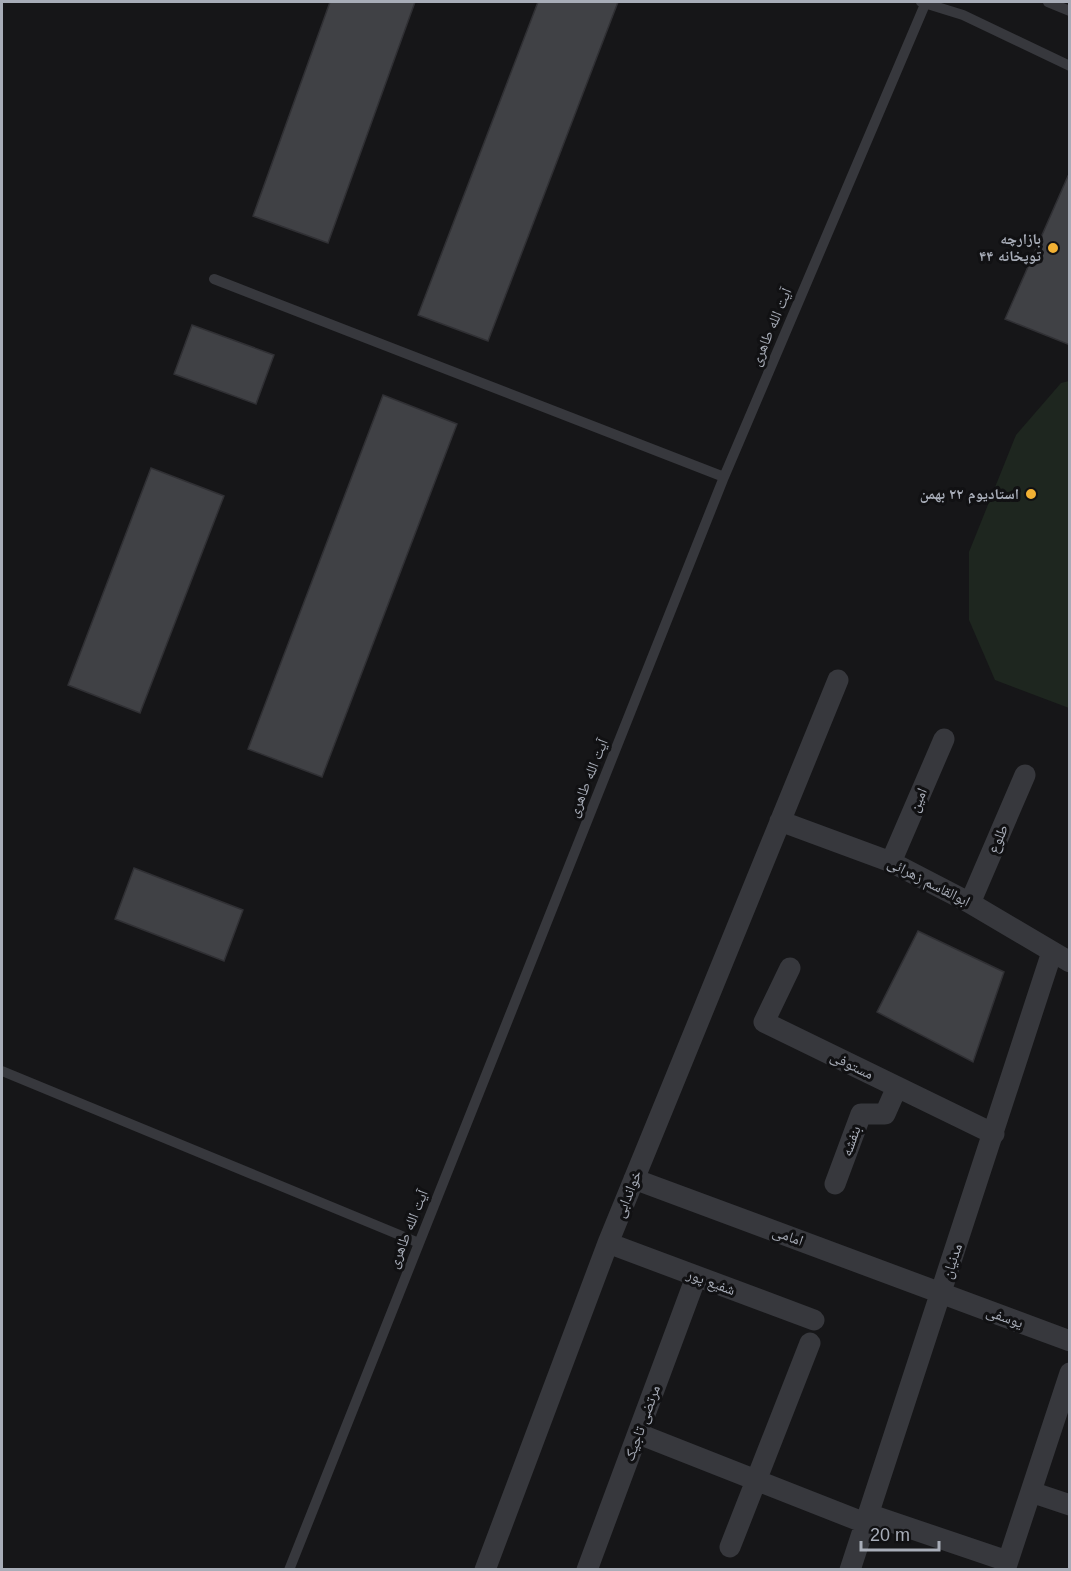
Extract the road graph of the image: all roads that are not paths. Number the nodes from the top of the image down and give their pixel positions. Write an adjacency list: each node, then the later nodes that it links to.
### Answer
1 (924, 2): 4 (lane); 6 (lane, آیت الله طاهری)
2 (1048, 2): 3 (lane)
3 (1070, 11)
4 (1070, 66)
5 (214, 279): 6 (lane)
6 (724, 477): 20 (lane, آیت الله طاهری)
7 (838, 680): 10 (street, خواندابی)
8 (944, 739): 11 (street, امین)
9 (1025, 775): 12 (street, طلوع)
10 (780, 821): 11 (street, ابوالقاسم زهرائی); 18 (street, خواندابی)
11 (891, 862): 12 (street, ابوالقاسم زهرائی)
12 (970, 903): 13 (street, ابوالقاسم زهرائی)
13 (1065, 959): 17 (street, مدنیان)
14 (790, 968): 16 (street, مستوفی)
15 (2, 1071): 20 (lane)
16 (897, 1087): 17 (street, مستوفی); 19 (street, بنفشه)
17 (994, 1134): 23 (street, مدنیان)
18 (634, 1179): 21 (street, خواندابی); 23 (street, امامی)
19 (835, 1184)
20 (418, 1243): 35 (lane, آیت الله طاهری)
21 (608, 1243): 22 (street, شفیع پور); 36 (street, خواندابی)
22 (696, 1277): 24 (street, شفیع پور); 28 (street, مرتضی تاجیک)
23 (941, 1294): 25 (street, یوسفی); 32 (street, مدنیان)
24 (814, 1320)
25 (1070, 1341)
26 (810, 1343): 29 (street)
27 (1070, 1373): 30 (street)
28 (639, 1434): 29 (street); 37 (street, مرتضی تاجیک)
29 (756, 1480): 32 (street); 33 (street)
30 (1031, 1492): 31 (street); 34 (street)
31 (1070, 1505)
32 (867, 1519): 34 (street); 38 (street, مدنیان)
33 (730, 1547)
34 (1006, 1565)
35 (288, 1569)
36 (485, 1569)
37 (587, 1569)
38 (850, 1569)

